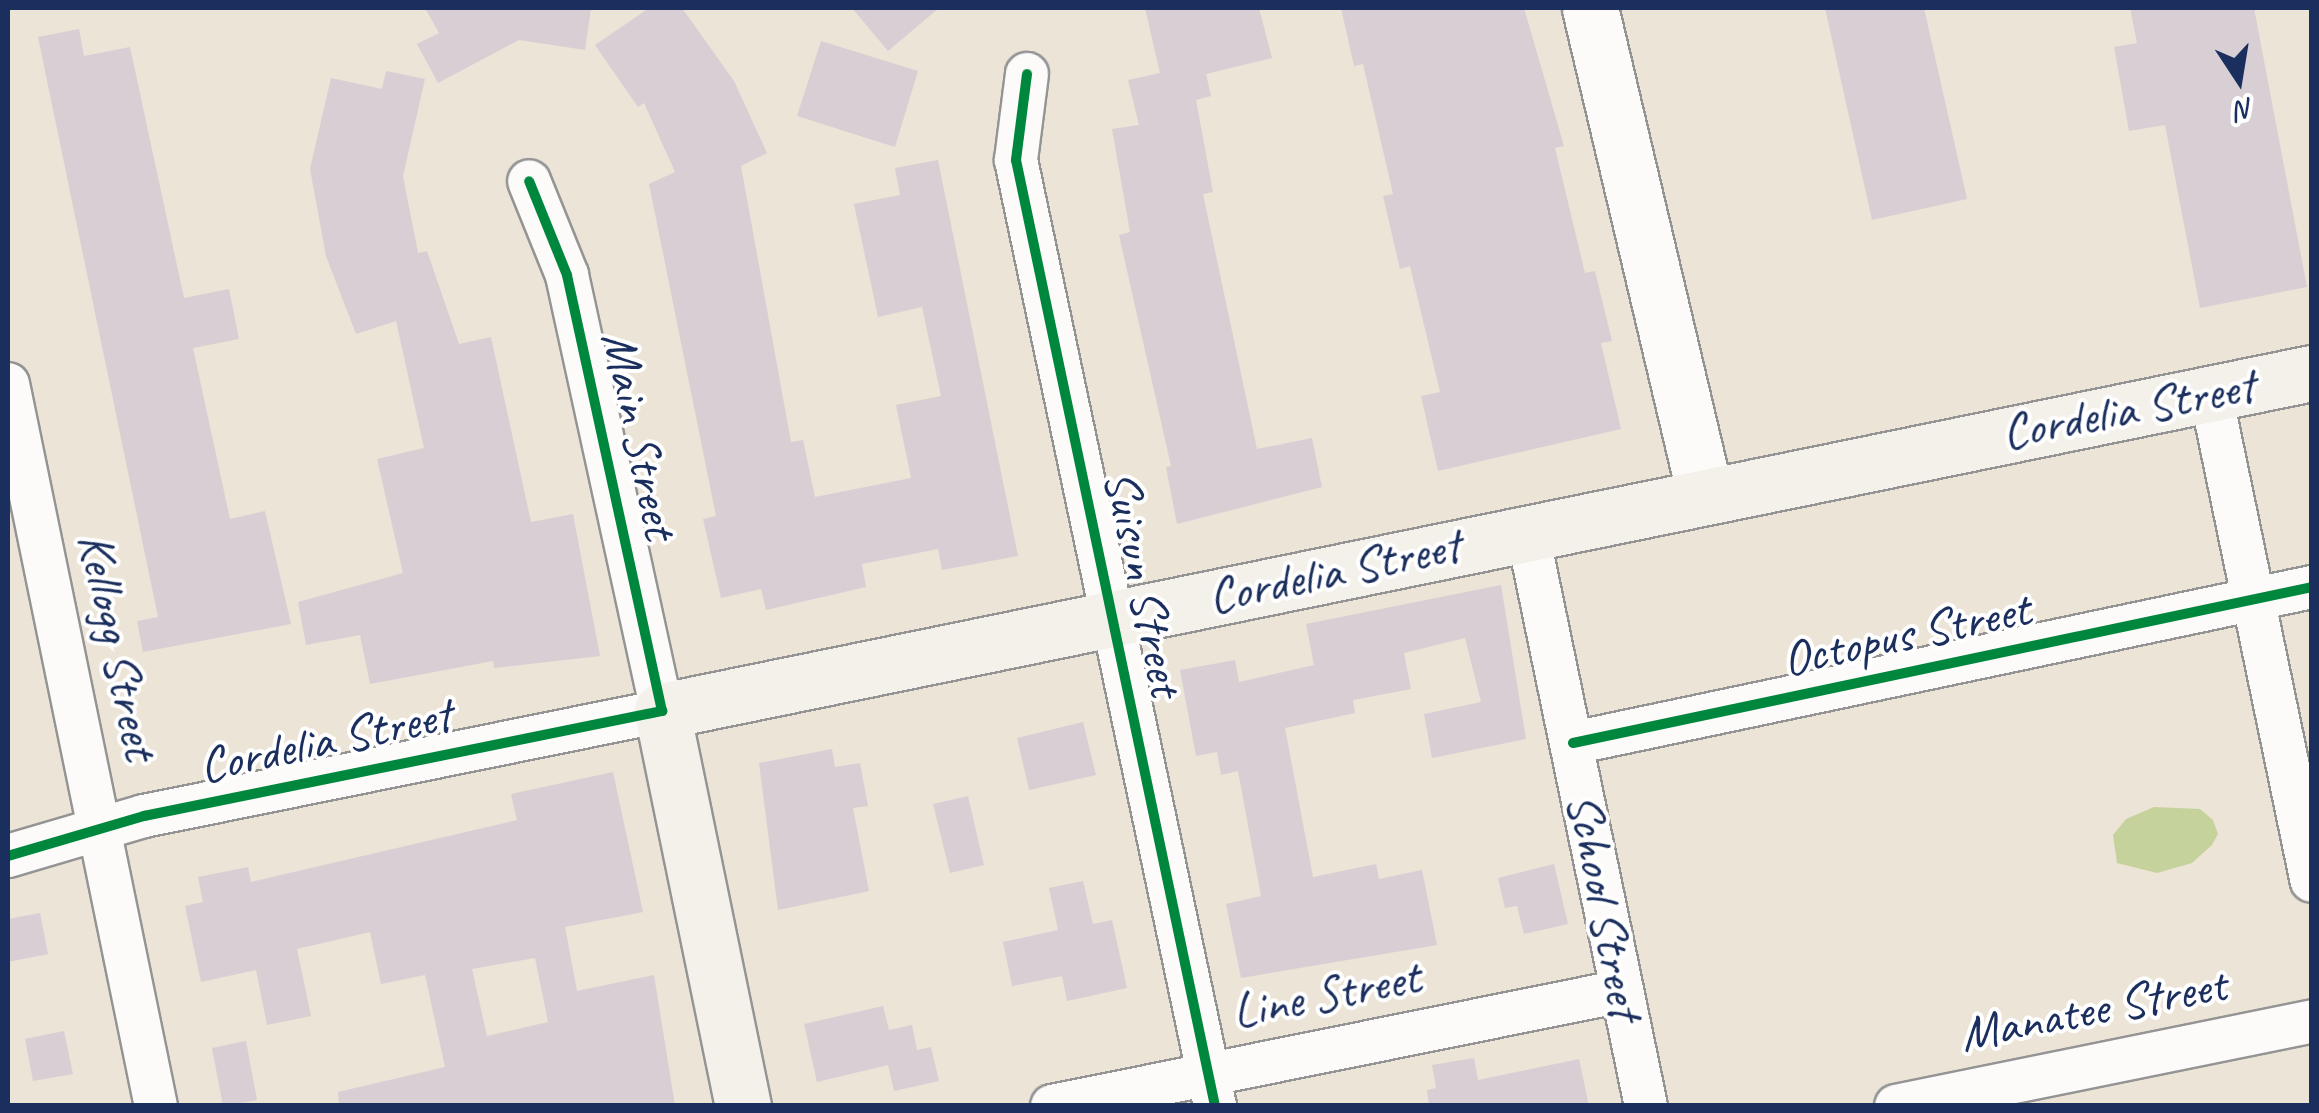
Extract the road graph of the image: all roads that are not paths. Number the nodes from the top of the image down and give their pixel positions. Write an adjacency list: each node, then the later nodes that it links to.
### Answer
1 (1590, 8): 7 (street)
2 (1027, 74): 11 (street, Suisun Street)
3 (529, 181): 12 (street, Main Street)
4 (2312, 372): 6 (main road, Cordelia Street)
5 (8, 384): 14 (street, Kellogg Street)
6 (2211, 395): 7 (main road, Cordelia Street); 10 (street)
7 (1705, 494): 8 (main road, Cordelia Street)
8 (1527, 530): 11 (main road, Cordelia Street); 13 (street, School Street)
9 (2312, 587): 10 (street, Octopus Street)
10 (2254, 600): 13 (street, Octopus Street); 16 (street)
11 (1113, 617): 12 (main road, Cordelia Street); 19 (street, Suisun Street)
12 (662, 711): 14 (street, Cordelia Street); 21 (main road, Main Street)
13 (1573, 743): 17 (street, School Street)
14 (101, 833): 15 (street, Cordelia Street); 20 (street, Kellogg Street)
15 (8, 856)
16 (2312, 882)
17 (1622, 991): 19 (street, Line Street); 23 (street, School Street)
18 (2312, 1021): 24 (street, Manatee Street)
19 (1211, 1089): 22 (street, Line Street)
20 (156, 1106)
21 (743, 1106)
22 (1052, 1106)
23 (1646, 1106)
24 (1896, 1106)

